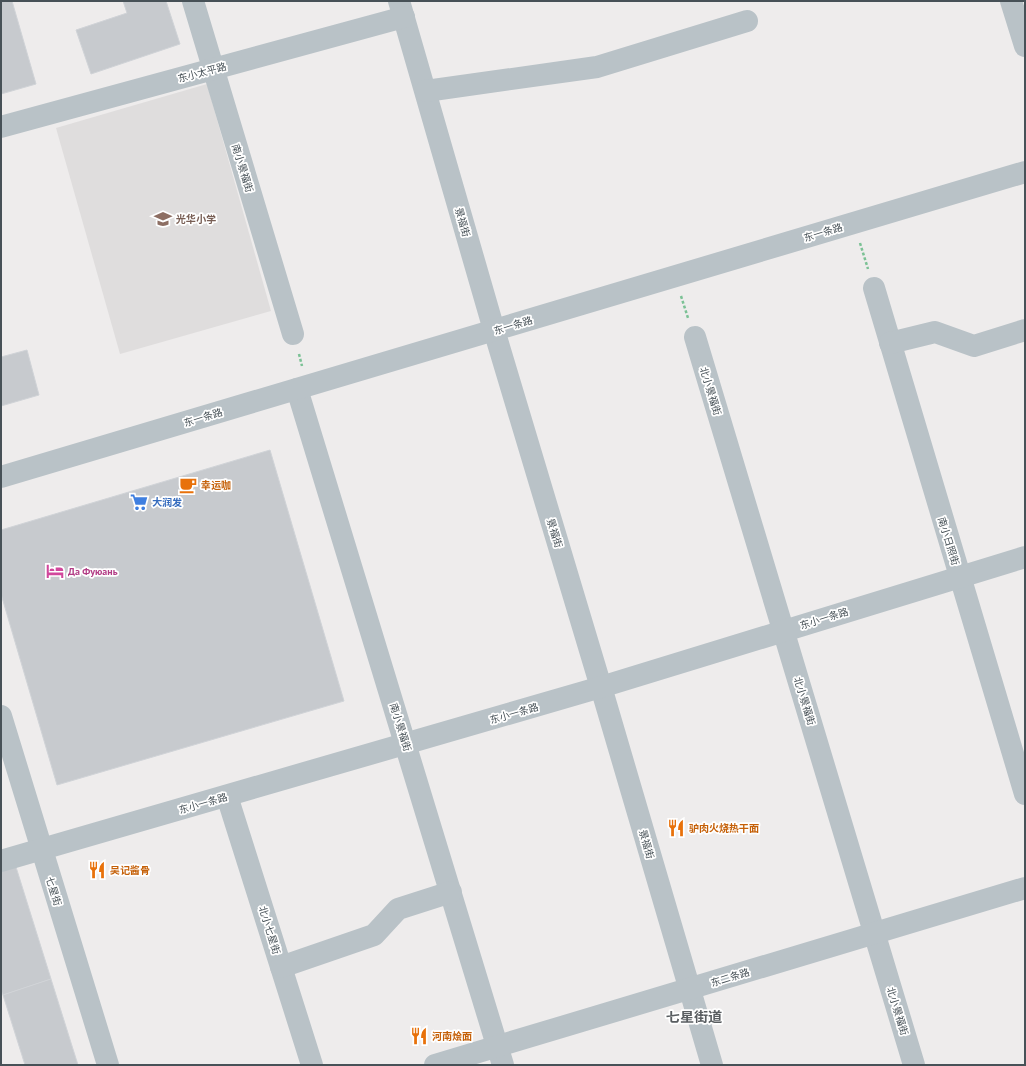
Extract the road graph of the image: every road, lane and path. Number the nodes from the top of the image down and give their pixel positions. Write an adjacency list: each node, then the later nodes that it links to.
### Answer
1 (192, 1): 6 (street, 南小景福街)
2 (1011, 1): 5 (street)
3 (401, 9): 6 (street, 东小太平路); 7 (street, 景福街)
4 (747, 21): 7 (street)
5 (1025, 46)
6 (213, 69): 8 (street, 东小太平路); 15 (street, 南小景福街)
7 (426, 92): 13 (street, 景福街)
8 (1, 127)
9 (1025, 172): 10 (street, 东一条路)
10 (854, 223): 11 (street, 东一条路); 12 (path)
11 (674, 276): 13 (street, 东一条路); 16 (path)
12 (874, 288): 17 (street, 南小日照街)
13 (494, 330): 18 (street, 东一条路); 23 (street, 景福街)
14 (1025, 330): 17 (street)
15 (293, 334): 18 (path)
16 (695, 337): 22 (street, 北小景福街)
17 (890, 343): 21 (street, 南小日照街)
18 (302, 388): 19 (street, 东一条路); 25 (street, 南小景福街)
19 (1, 477)
20 (1025, 557): 21 (street, 东小一条路)
21 (960, 577): 22 (street, 东小一条路); 26 (street, 南小日照街)
22 (784, 631): 23 (street, 东小一条路); 32 (street, 北小景福街)
23 (601, 687): 25 (street, 东小一条路); 34 (street, 景福街)
24 (1, 716): 28 (street, 七星街)
25 (406, 744): 27 (street, 东小一条路); 31 (street, 南小景福街)
26 (1025, 794)
27 (227, 796): 28 (street, 东小一条路); 33 (street, 北小七星街)
28 (41, 850): 29 (street, 东小一条路); 37 (street, 七星街)
29 (1, 861)
30 (1025, 888): 32 (street, 东二条路)
31 (451, 892): 33 (street); 35 (street, 南小景福街)
32 (874, 933): 34 (street, 东二条路); 40 (street, 北小景福街)
33 (281, 967): 38 (street, 北小七星街)
34 (690, 988): 35 (street, 东二条路); 39 (street, 景福街)
35 (500, 1056): 36 (street, 东二条路)
36 (448, 1063)
37 (108, 1065)
38 (312, 1065)
39 (712, 1065)
40 (914, 1065)

